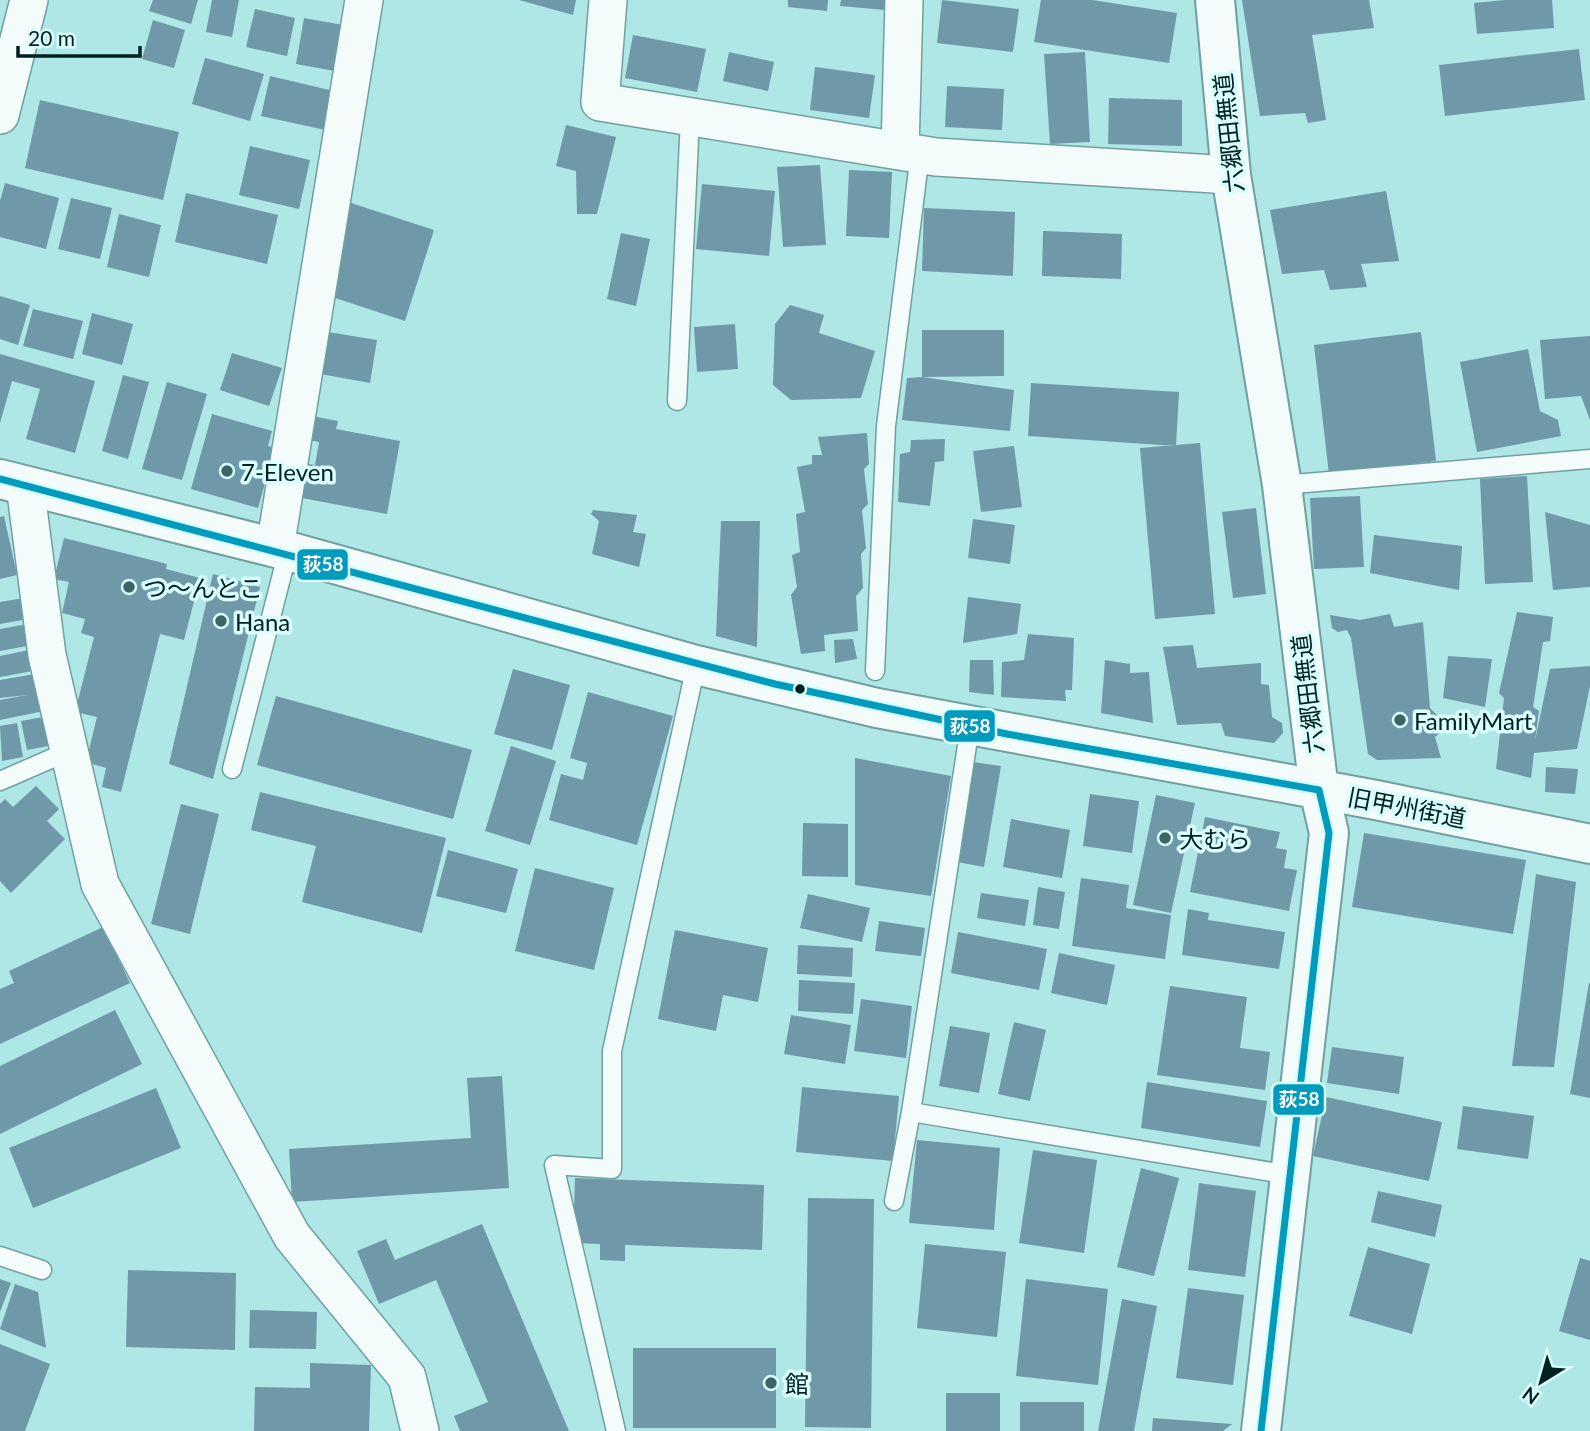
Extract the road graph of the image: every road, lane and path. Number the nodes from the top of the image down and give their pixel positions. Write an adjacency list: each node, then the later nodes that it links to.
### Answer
1 (364, 0): 14 (street)
2 (608, 0): 7 (street)
3 (904, 0): 8 (street)
4 (1215, 0): 9 (street, 六郷田無道)
5 (18, 8): 6 (street)
6 (0, 115)
7 (690, 117): 8 (street); 10 (lane)
8 (910, 152): 9 (street); 16 (lane)
9 (1231, 175): 13 (street, 六郷田無道)
10 (677, 401)
11 (1590, 459): 13 (lane)
12 (13, 482): 14 (street, 旧甲州街道); 18 (street)
13 (1282, 485): 21 (street, 六郷田無道)
14 (281, 550): 15 (street, 旧甲州街道); 19 (lane)
15 (696, 665): 17 (street, 旧甲州街道); 29 (lane)
16 (875, 671)
17 (970, 726): 21 (street, 旧甲州街道); 23 (lane)
18 (69, 751): 20 (lane); 28 (street)
19 (232, 769)
20 (0, 781)
21 (1319, 790): 22 (street, 旧甲州街道); 24 (street, 六郷田無道)
22 (1590, 844)
23 (911, 1112): 24 (lane); 25 (lane)
24 (1290, 1175): 30 (street, 六郷田無道)
25 (894, 1201)
26 (0, 1256): 27 (lane)
27 (41, 1270)
28 (419, 1431)
29 (616, 1431)
30 (1261, 1431)

